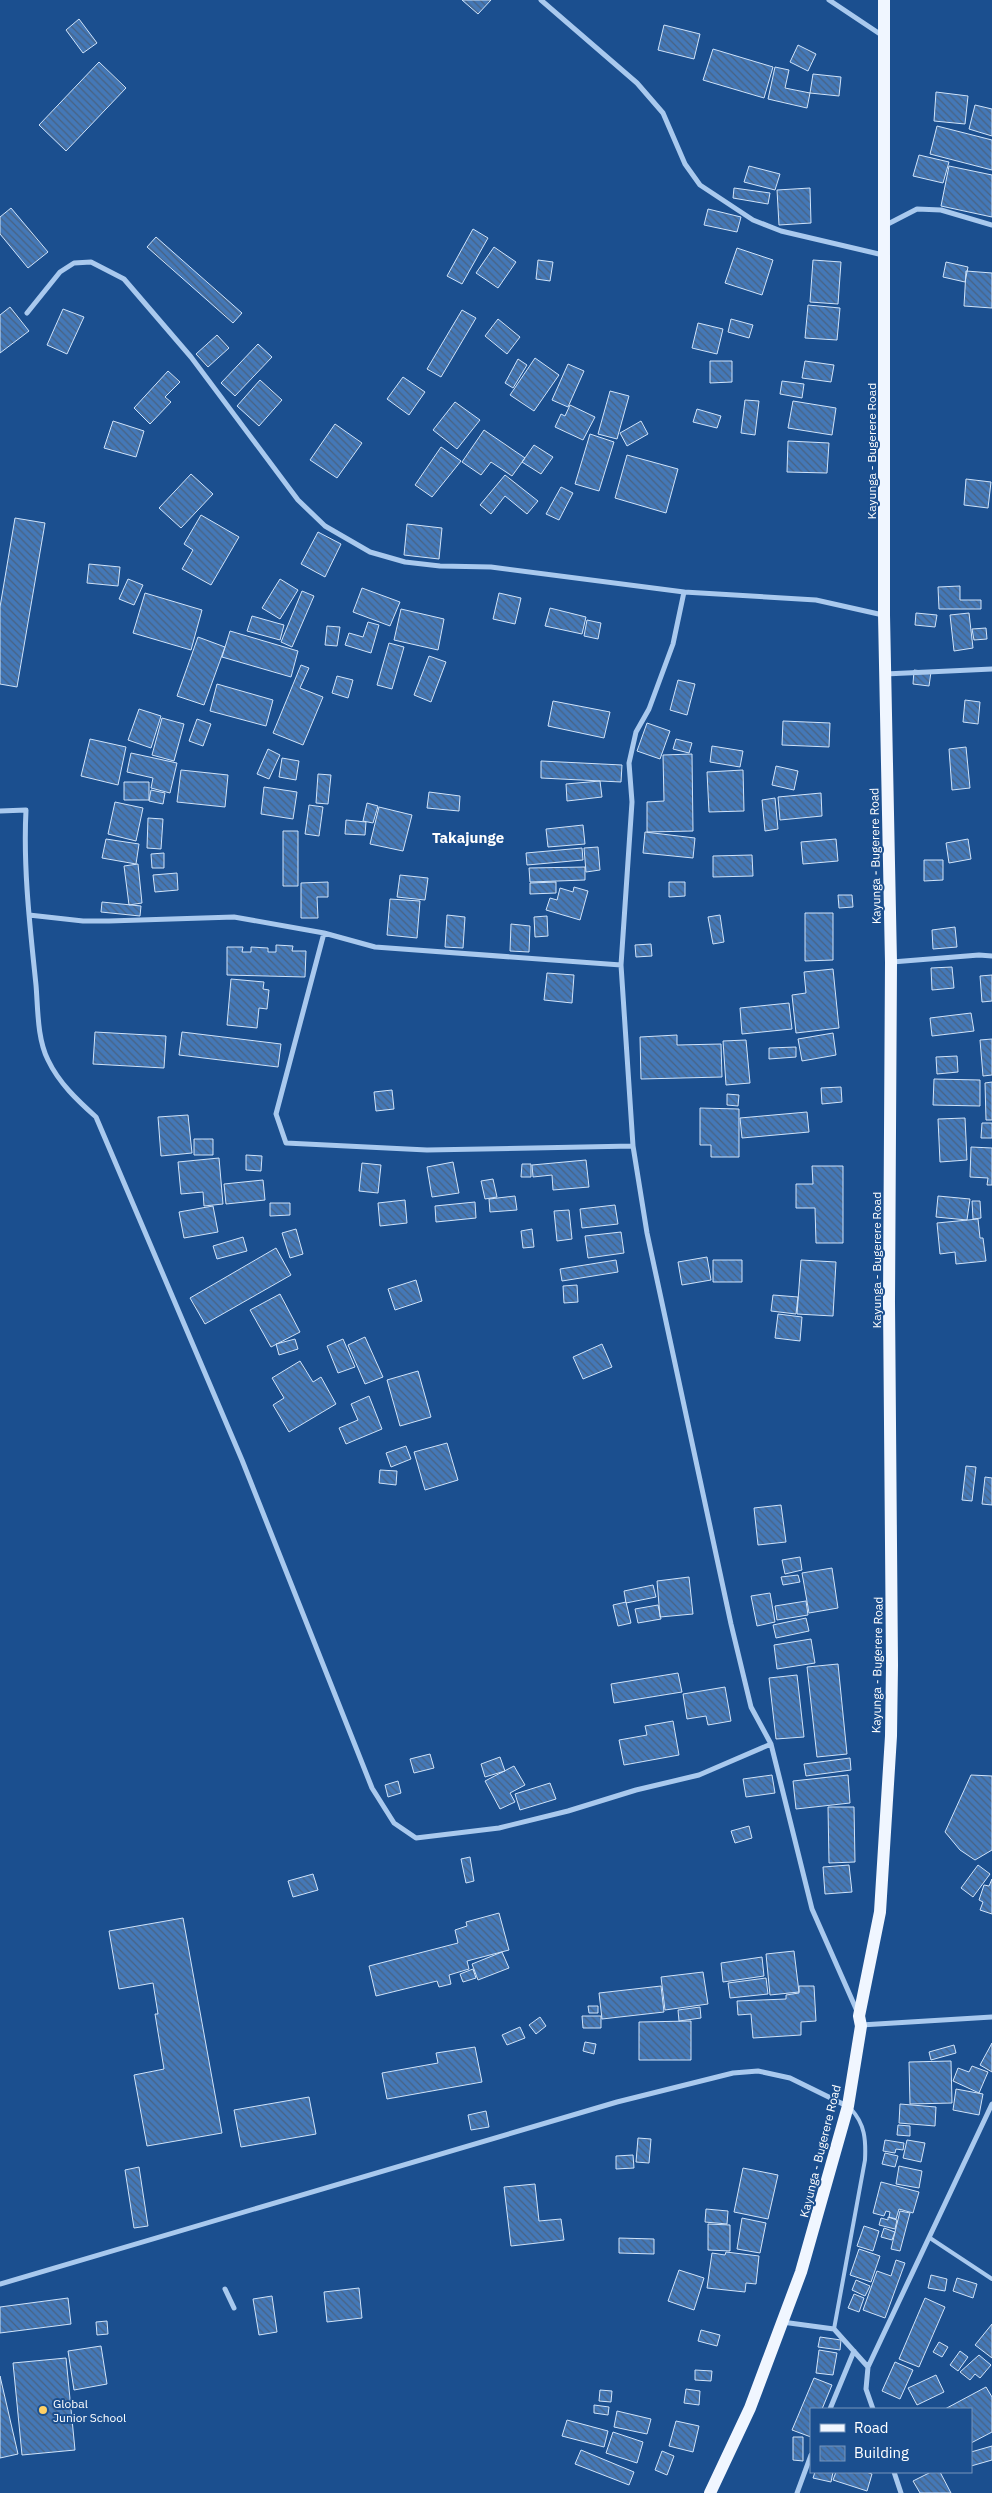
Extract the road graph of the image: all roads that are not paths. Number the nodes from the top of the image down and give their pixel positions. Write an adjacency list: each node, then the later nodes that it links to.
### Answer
1 (541, 0): 7 (street)
2 (829, 0): 4 (street)
3 (884, 0): 4 (main road, Kayunga - Bugerere Road)
4 (884, 36): 6 (main road, Kayunga - Bugerere Road)
5 (992, 225): 6 (street)
6 (883, 227): 7 (main road, Kayunga - Bugerere Road)
7 (883, 255): 10 (main road, Kayunga - Bugerere Road)
8 (27, 313): 9 (street)
9 (684, 592): 10 (street); 18 (street)
10 (884, 615): 12 (main road, Kayunga - Bugerere Road)
11 (992, 669): 12 (street)
12 (885, 674): 17 (main road, Kayunga - Bugerere Road)
13 (0, 811): 14 (street)
14 (29, 915): 15 (street); 20 (street)
15 (324, 933): 18 (street); 19 (street)
16 (992, 956): 17 (street)
17 (891, 962): 22 (main road, Kayunga - Bugerere Road)
18 (621, 966): 19 (street)
19 (633, 1146): 20 (street)
20 (771, 1744): 22 (street)
21 (992, 2017): 22 (street)
22 (860, 2021): 24 (main road, Kayunga - Bugerere Road)
23 (992, 2104): 25 (street)
24 (848, 2106): 27 (street); 30 (main road, Kayunga - Bugerere Road); 31 (lane)
25 (930, 2238): 26 (lane); 33 (street)
26 (992, 2279)
27 (0, 2284)
28 (225, 2289): 29 (street)
29 (234, 2308)
30 (782, 2322): 31 (street); 38 (main road, Kayunga - Bugerere Road)
31 (834, 2329): 32 (street)
32 (854, 2351): 33 (street); 34 (street)
33 (868, 2366): 35 (street)
34 (830, 2408)
35 (873, 2408)
36 (810, 2459): 39 (street)
37 (894, 2473): 40 (street)
38 (710, 2493)
39 (797, 2493)
40 (901, 2493)

